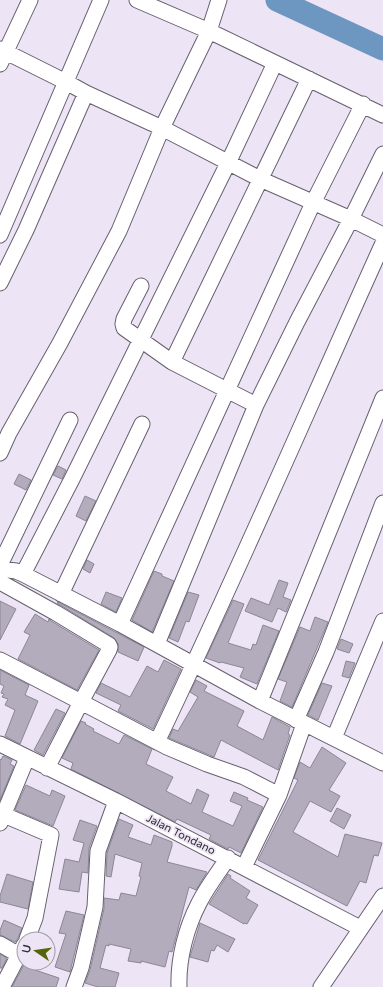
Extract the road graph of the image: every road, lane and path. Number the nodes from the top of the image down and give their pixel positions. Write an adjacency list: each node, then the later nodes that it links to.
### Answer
1 (30, 0): 6 (street)
2 (101, 0): 9 (street)
3 (137, 0): 5 (street)
4 (219, 0): 5 (street)
5 (210, 27): 7 (street); 13 (street)
6 (2, 55): 9 (street)
7 (275, 63): 8 (street); 15 (street)
8 (309, 79): 11 (street); 16 (street)
9 (66, 82): 10 (street); 19 (street)
10 (86, 93): 13 (street); 22 (street)
11 (363, 104): 12 (street); 17 (street)
12 (383, 115)
13 (162, 128): 15 (street); 31 (street)
14 (383, 154): 18 (street)
15 (229, 161): 16 (street); 24 (street)
16 (260, 179): 17 (street); 25 (street)
17 (313, 203): 18 (street); 26 (street)
18 (351, 219): 20 (street); 28 (street)
19 (0, 234)
20 (383, 235)
21 (383, 243): 42 (street)
22 (0, 283)
23 (141, 286): 24 (street)
24 (140, 340): 25 (street); 35 (street)
25 (172, 362): 26 (street)
26 (228, 389): 28 (street); 39 (street)
27 (383, 398): 44 (street)
28 (256, 405): 40 (street)
29 (70, 420): 33 (street)
30 (142, 424): 37 (street)
31 (0, 453)
32 (383, 503): 45 (street)
33 (0, 565)
34 (0, 569): 35 (street)
35 (23, 574): 37 (street)
36 (0, 582): 43 (street)
37 (61, 594): 39 (street)
38 (383, 621): 46 (street)
39 (120, 624): 40 (street)
40 (157, 644): 42 (street)
41 (0, 660): 43 (street)
42 (194, 665): 44 (street); 47 (street)
43 (81, 702): 47 (street); 51 (street)
44 (260, 702): 45 (street)
45 (300, 722): 46 (street); 52 (street)
46 (334, 738): 50 (street)
47 (157, 742): 52 (street)
48 (0, 744): 49 (street, Jalan Tondano)
49 (27, 758): 51 (street, Jalan Tondano); 54 (street)
50 (383, 763)
51 (47, 768): 53 (street, Jalan Tondano)
52 (279, 795): 56 (street)
53 (116, 801): 55 (street, Jalan Tondano); 64 (street)
54 (2, 819): 59 (street)
55 (228, 858): 56 (street, Jalan Tondano); 65 (street)
56 (244, 867): 58 (street, Jalan Tondano)
57 (383, 896): 58 (street)
58 (360, 928): 66 (street)
59 (30, 931)
60 (0, 944): 61 (street)
61 (16, 949)
62 (16, 960): 63 (street)
63 (2, 987)
64 (74, 987)
65 (179, 987)
66 (321, 987)

